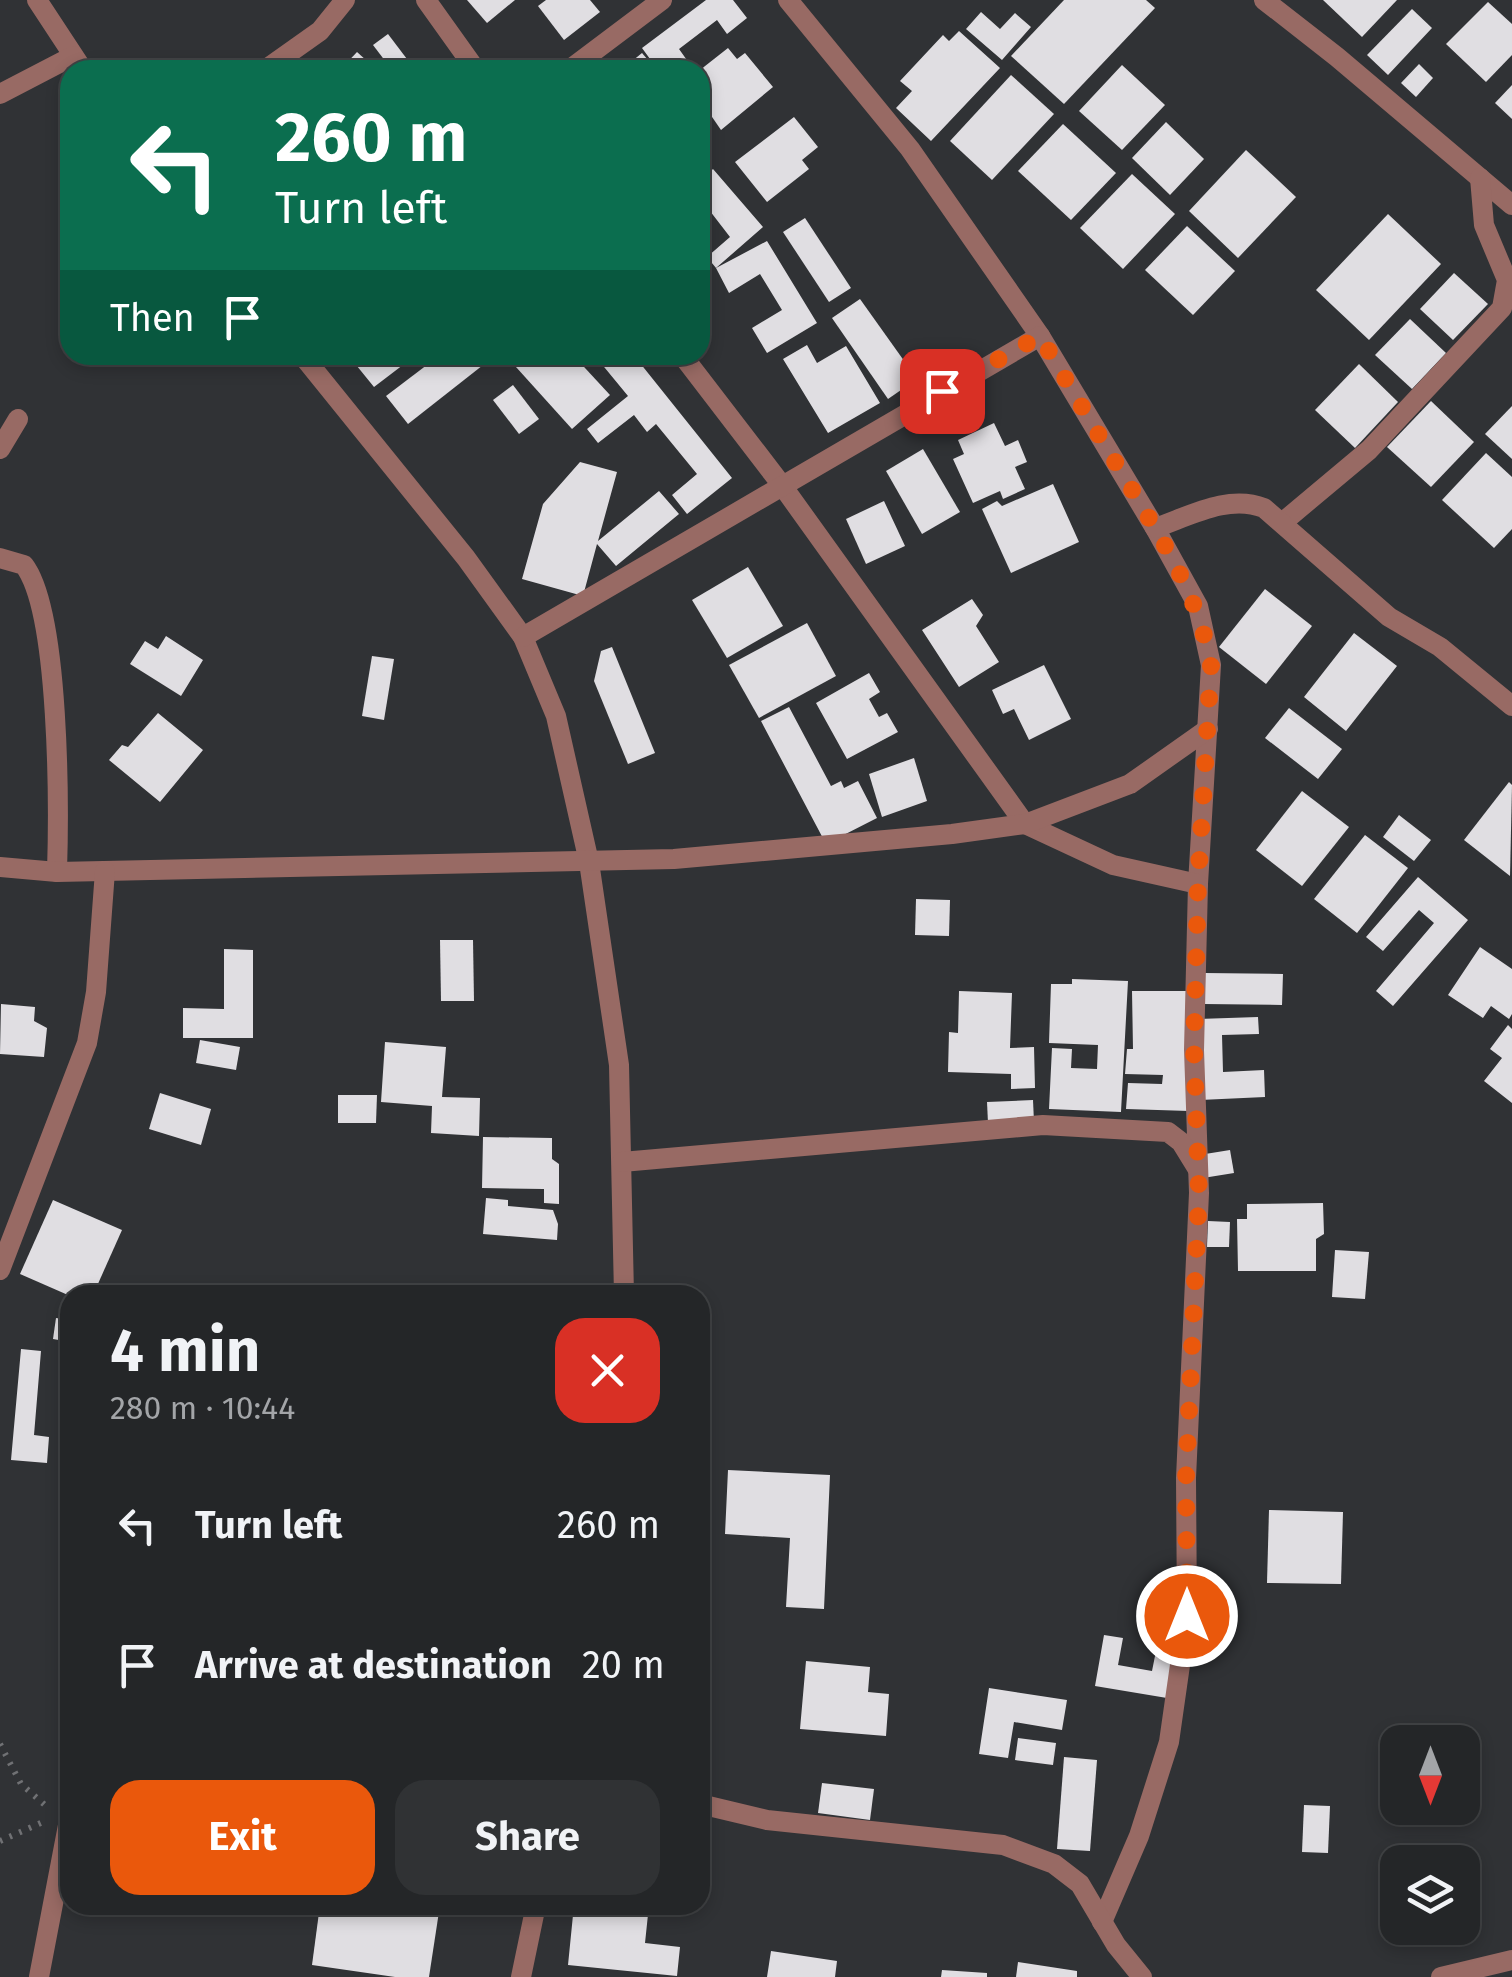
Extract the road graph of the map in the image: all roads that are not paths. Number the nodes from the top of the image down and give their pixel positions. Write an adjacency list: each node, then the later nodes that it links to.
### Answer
1 (36, 0): 7 (street)
2 (345, 0): 8 (street)
3 (426, 0): 9 (street)
4 (662, 0): 10 (street)
5 (788, 0): 15 (street)
6 (1264, 0): 13 (street)
7 (76, 60)
8 (279, 60)
9 (469, 60)
10 (582, 60)
11 (60, 70): 12 (street)
12 (0, 94)
13 (1480, 178): 14 (street); 21 (street)
14 (1512, 205)
15 (1040, 336): 20 (street); 22 (street)
16 (310, 365): 24 (street)
17 (690, 365): 20 (street)
18 (18, 420): 19 (street)
19 (0, 449)
20 (780, 484): 24 (street); 27 (street)
21 (1283, 522): 22 (street); 25 (street)
22 (1155, 528): 26 (street)
23 (0, 558): 31 (street)
24 (523, 637): 28 (street)
25 (1512, 706)
26 (1208, 729): 27 (street); 32 (street)
27 (1026, 824): 28 (street); 32 (street)
28 (589, 862): 30 (street); 33 (street)
29 (0, 867): 31 (street)
30 (105, 871): 31 (street); 35 (street)
31 (57, 872)
32 (1198, 884): 34 (street)
33 (622, 1162): 34 (street); 36 (street)
34 (1198, 1169): 40 (street)
35 (0, 1270)
36 (624, 1285)
37 (710, 1806): 40 (street)
38 (60, 1841): 42 (street)
39 (534, 1915): 43 (street)
40 (1102, 1922): 44 (street)
41 (1512, 1960): 45 (street)
42 (39, 1977)
43 (522, 1977)
44 (1142, 1977)
45 (1441, 1977)

